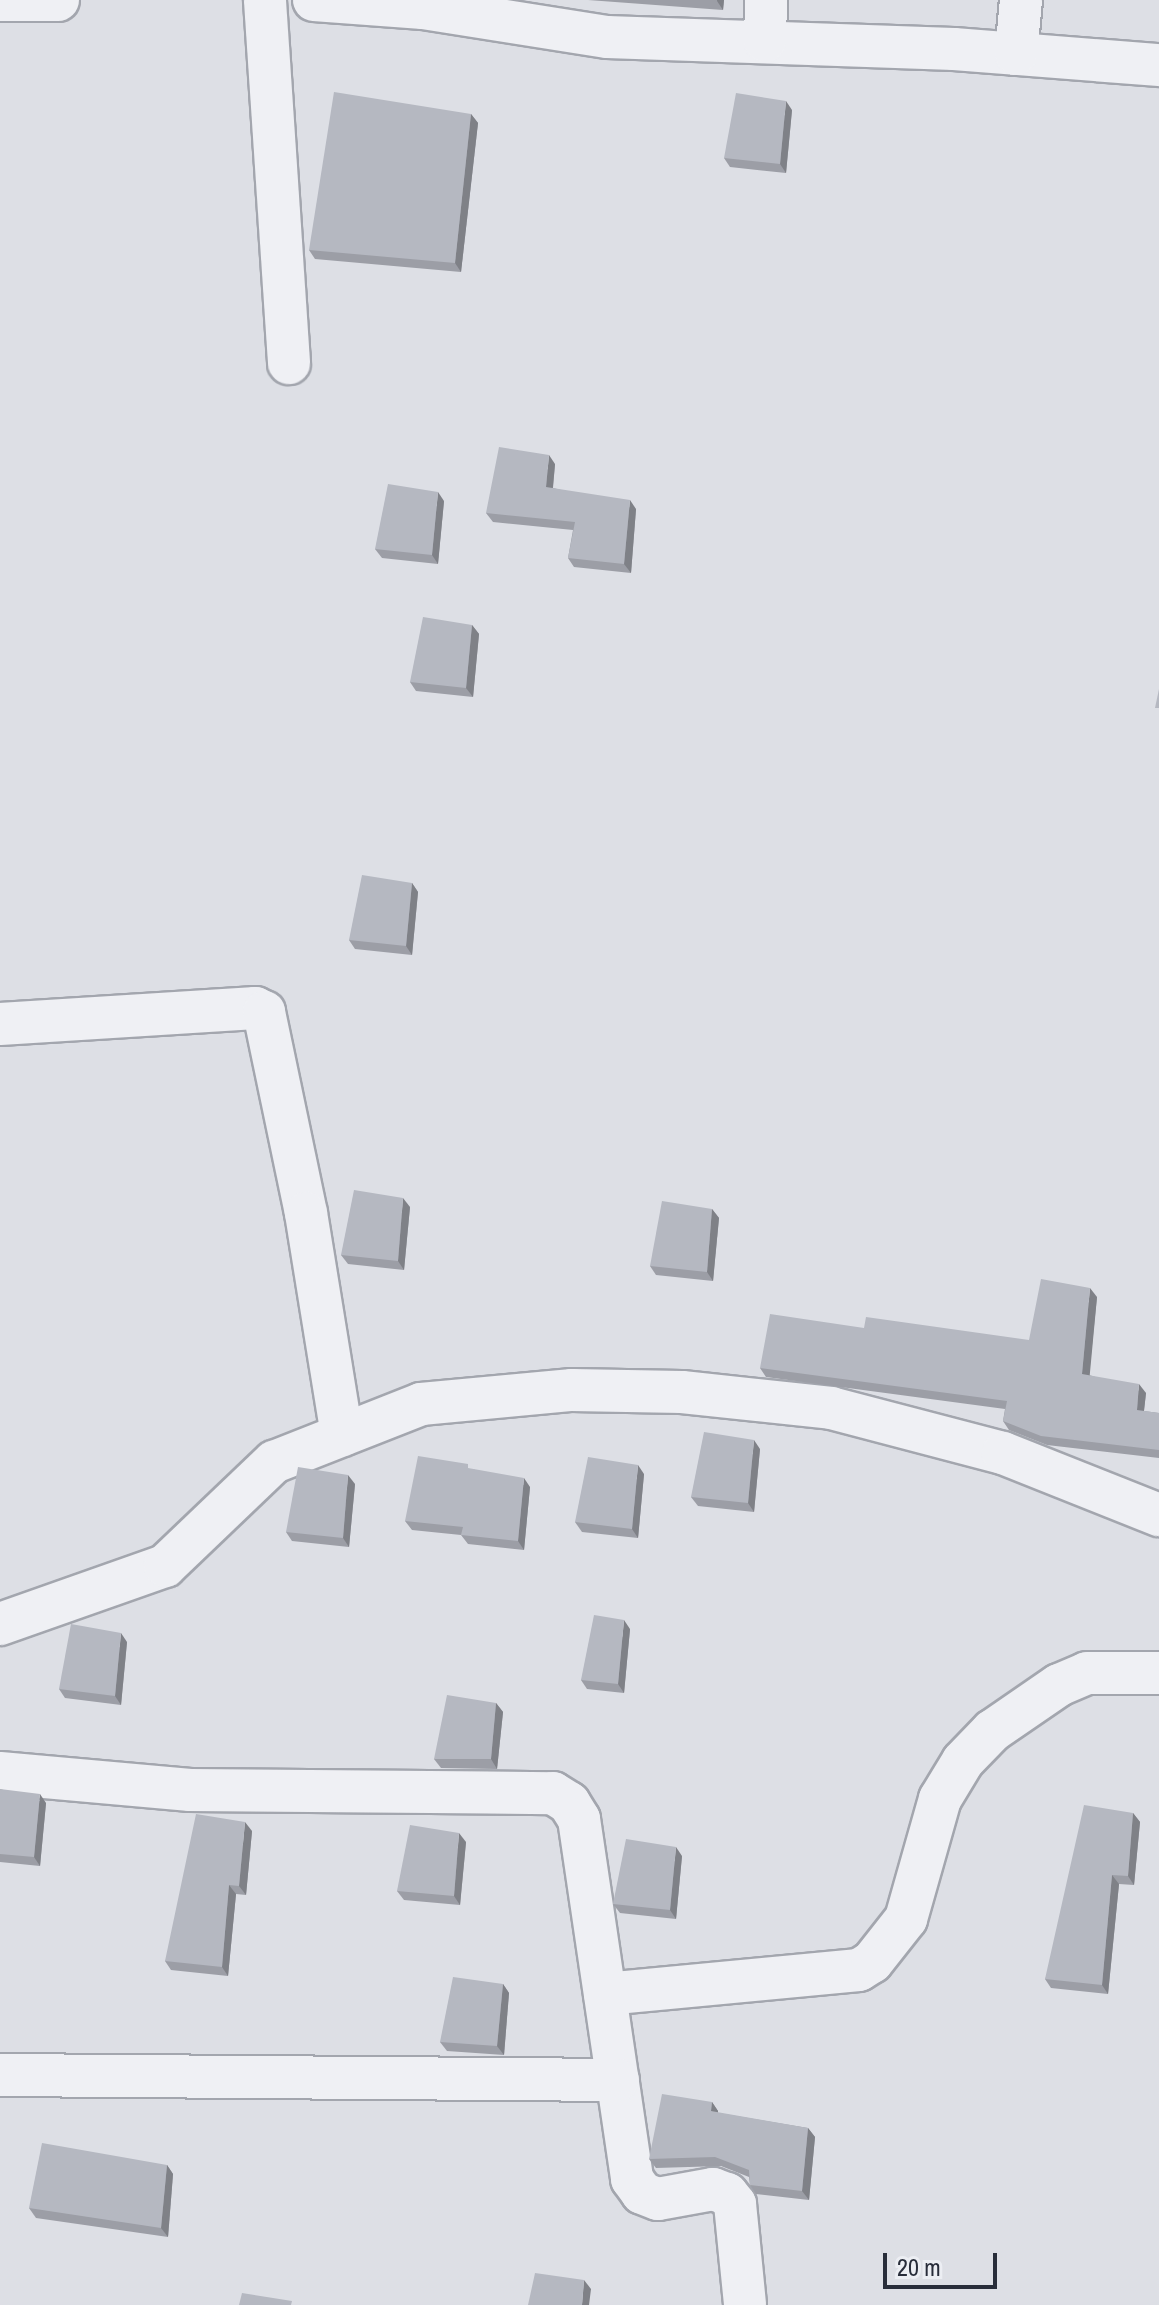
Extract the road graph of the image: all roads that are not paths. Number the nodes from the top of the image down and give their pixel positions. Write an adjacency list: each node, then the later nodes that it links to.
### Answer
1 (0, 0): 2 (street)
2 (58, 0)
3 (233, 0): 8 (street)
4 (274, 0): 8 (street)
5 (314, 0): 9 (street)
6 (766, 0): 9 (street)
7 (1021, 0): 10 (street)
8 (265, 1): 12 (street)
9 (765, 41): 10 (street)
10 (1016, 54): 11 (street)
11 (1159, 65)
12 (289, 363)
13 (0, 1024): 14 (street)
14 (342, 1435): 15 (street); 16 (street)
15 (1159, 1515)
16 (0, 1624)
17 (1159, 1673): 19 (street)
18 (0, 1773): 19 (street)
19 (605, 1994): 21 (street)
20 (0, 2075): 21 (street)
21 (618, 2080): 22 (street)
22 (745, 2305)

